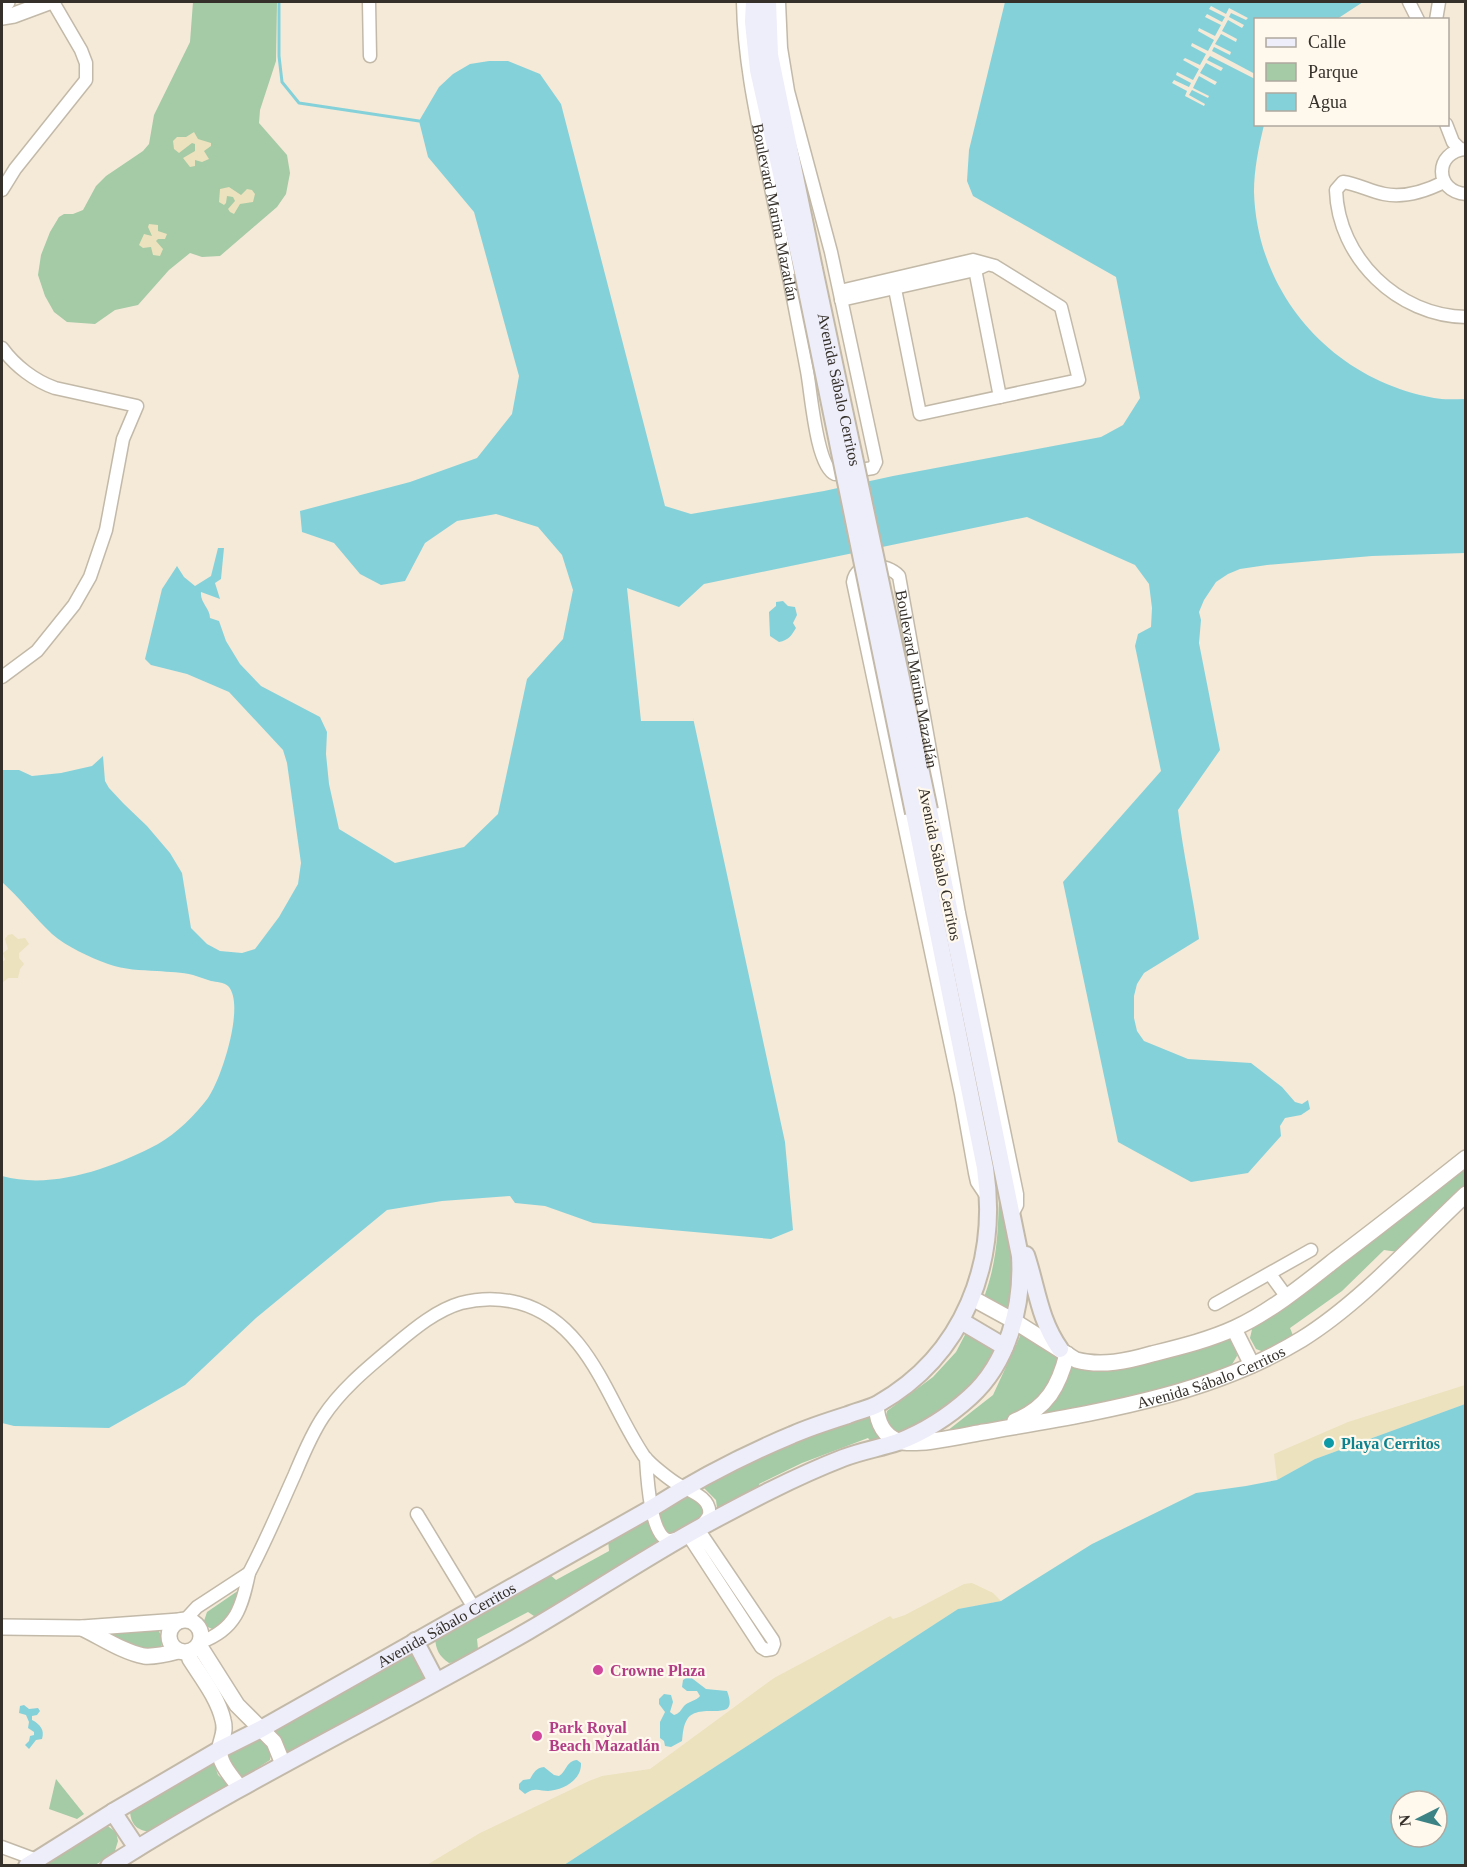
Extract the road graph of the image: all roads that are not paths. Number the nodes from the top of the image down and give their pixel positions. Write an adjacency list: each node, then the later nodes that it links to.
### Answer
1 (7, 2): 10 (street)
2 (51, 2): 11 (street); 19 (street)
3 (369, 2): 14 (street)
4 (742, 2): 15 (street, Boulevard Marina Mazatlán)
5 (754, 2): 15 (main road, Boulevard Marina Mazatlán)
6 (768, 2): 15 (main road, Boulevard Marina Mazatlán)
7 (779, 2): 15 (street, Boulevard Marina Mazatlán)
8 (1409, 2): 12 (street)
9 (1438, 2): 13 (street)
10 (2, 3)
11 (2, 17)
12 (1417, 18)
13 (1436, 18)
14 (370, 56)
15 (771, 95): 22 (main road, Boulevard Marina Mazatlán); 24 (street, Boulevard Marina Mazatlán); 24 (street, Boulevard Marina Mazatlán)
16 (1447, 126): 17 (street)
17 (1463, 149): 18 (street)
18 (1444, 182): 20 (street); 25 (street)
19 (2, 190)
20 (1466, 194)
21 (978, 265): 23 (street); 27 (street); 27 (street)
22 (809, 270): 29 (main road, Avenida Sábalo Cerritos, bridge)
23 (894, 283): 24 (street); 27 (street)
24 (840, 296)
25 (1466, 317)
26 (2, 348): 28 (street)
27 (1000, 397)
28 (2, 677)
29 (921, 811): 30 (main road, Avenida Sábalo Cerritos); 31 (main road, Avenida Sábalo Cerritos)
30 (959, 931): 31 (street, Boulevard Marina Mazatlán); 34 (main road, Avenida Sábalo Cerritos)
31 (933, 938): 38 (main road, Avenida Sábalo Cerritos)
32 (1466, 1158): 37 (street, Avenida Sábalo Cerritos)
33 (1466, 1194): 45 (street, Avenida Sábalo Cerritos)
34 (1016, 1234): 41 (main road, Avenida Sábalo Cerritos); 44 (main road)
35 (1311, 1250): 36 (street)
36 (1270, 1274): 37 (street); 39 (street)
37 (1286, 1296): 42 (street, Avenida Sábalo Cerritos)
38 (972, 1298): 40 (main road, Avenida Sábalo Cerritos); 41 (street, Avenida Sábalo Cerritos)
39 (1215, 1304)
40 (961, 1321): 43 (main road); 46 (main road, Avenida Sábalo Cerritos)
41 (1014, 1321): 43 (main road, Avenida Sábalo Cerritos); 44 (street, Avenida Sábalo Cerritos)
42 (1234, 1329): 44 (street, Avenida Sábalo Cerritos); 45 (street)
43 (1005, 1347): 48 (main road, Avenida Sábalo Cerritos)
44 (1063, 1351): 47 (street)
45 (1252, 1365): 47 (street, Avenida Sábalo Cerritos)
46 (876, 1405): 48 (street); 50 (main road, Avenida Sábalo Cerritos)
47 (987, 1431): 48 (street, Avenida Sábalo Cerritos)
48 (899, 1442): 53 (main road, Avenida Sábalo Cerritos)
49 (646, 1458): 50 (street); 51 (street); 54 (street)
50 (685, 1487): 51 (main road, Avenida Sábalo Cerritos); 53 (street)
51 (652, 1508): 53 (street); 55 (main road, Avenida Sábalo Cerritos)
52 (417, 1514): 55 (street)
53 (693, 1532): 53 (street); 61 (main road, Avenida Sábalo Cerritos)
54 (249, 1573): 56 (street); 60 (street)
55 (474, 1608): 59 (main road, Avenida Sábalo Cerritos)
56 (182, 1620): 58 (street); 60 (street); 60 (street)
57 (2, 1627): 58 (street)
58 (82, 1628): 60 (street)
59 (415, 1641): 61 (main road); 62 (main road, Avenida Sábalo Cerritos)
60 (192, 1647): 62 (street); 63 (street)
61 (436, 1681): 64 (main road, Avenida Sábalo Cerritos)
62 (261, 1729): 63 (main road, Avenida Sábalo Cerritos); 64 (street)
63 (219, 1750): 65 (street); 66 (main road, Avenida Sábalo Cerritos)
64 (283, 1764): 65 (main road, Avenida Sábalo Cerritos)
65 (240, 1788): 68 (main road, Avenida Sábalo Cerritos)
66 (112, 1812): 68 (main road); 69 (main road, Avenida Sábalo Cerritos)
67 (2, 1847): 69 (street)
68 (137, 1848): 70 (main road, Avenida Sábalo Cerritos)
69 (32, 1863)
70 (109, 1866)

